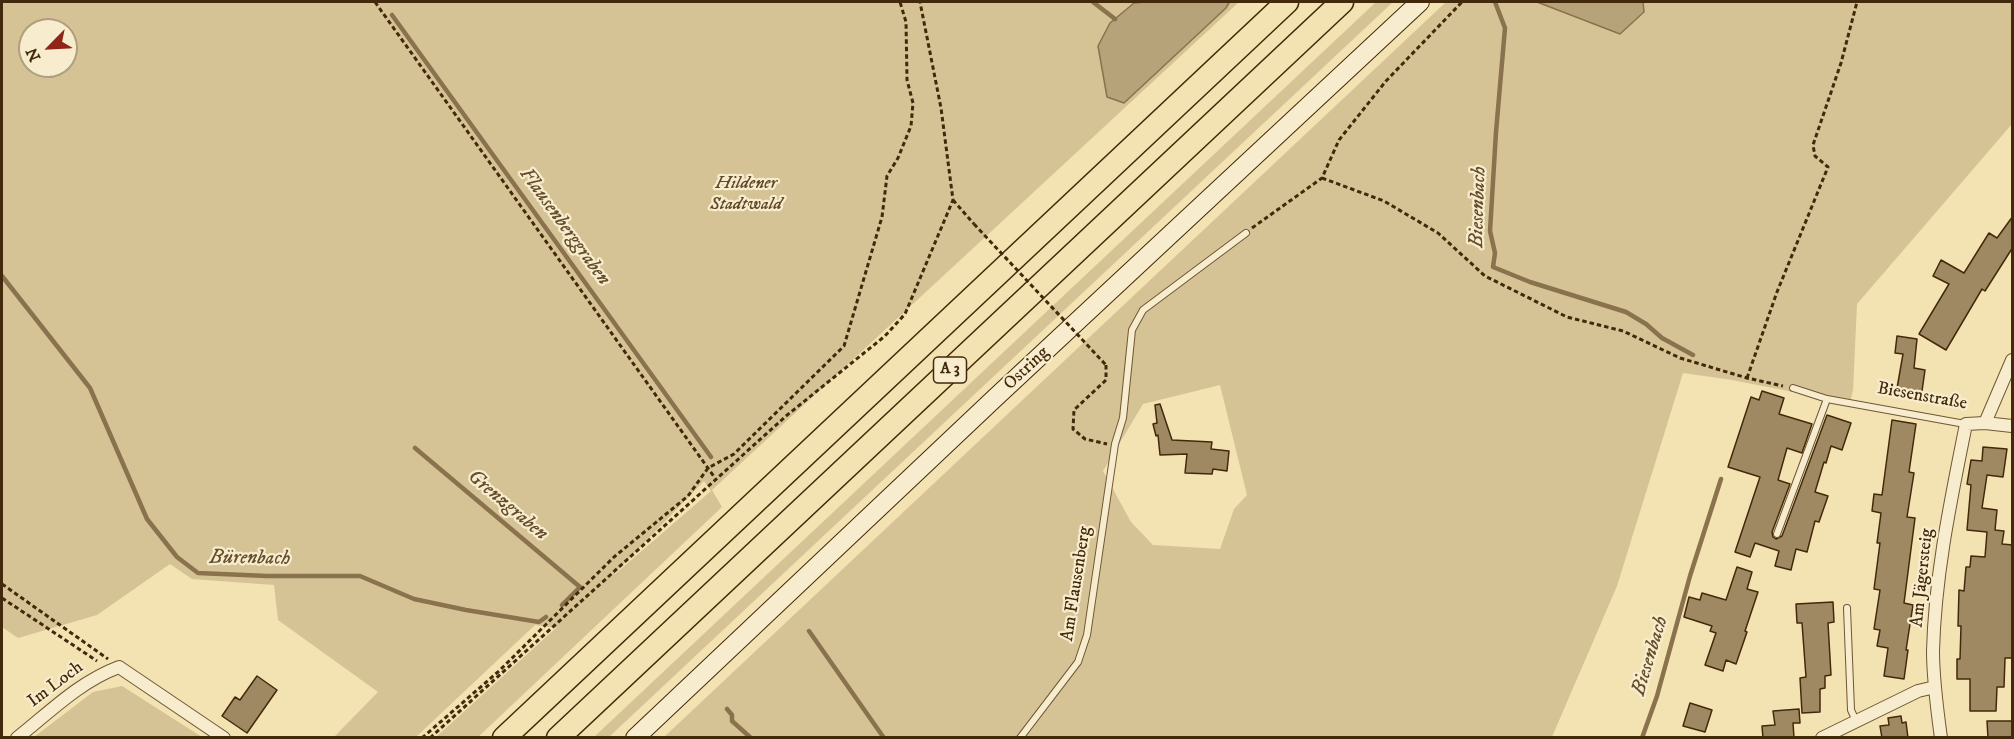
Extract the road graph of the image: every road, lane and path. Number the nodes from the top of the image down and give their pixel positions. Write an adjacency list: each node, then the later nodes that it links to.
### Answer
1 (375, 2): 20 (path)
2 (900, 2): 20 (path)
3 (920, 2): 10 (path)
4 (1287, 2): 33 (highway, A 3)
5 (1342, 2): 34 (highway, A 3)
6 (1420, 2): 35 (main road, Ostring)
7 (1462, 2): 9 (path)
8 (1857, 2): 13 (path)
9 (1322, 178): 11 (path); 13 (path)
10 (953, 200): 19 (path, bridge); 21 (path)
11 (1246, 233): 19 (lane, Am Flausenberg)
12 (2013, 360): 16 (street)
13 (1747, 378): 14 (path)
14 (1793, 388): 15 (lane, Biesenstraße)
15 (1827, 399): 17 (lane, Biesenstraße); 22 (lane)
16 (1985, 423): 17 (street, Biesenstraße); 18 (street, Biesenstraße)
17 (1966, 424): 27 (street, Am Jägersteig)
18 (2013, 426)
19 (1114, 444): 36 (lane, Am Flausenberg)
20 (708, 468): 21 (path); 31 (path)
21 (715, 478): 32 (path)
22 (1777, 534)
23 (2, 584): 26 (path)
24 (2, 598): 26 (path)
25 (1847, 609): 28 (lane)
26 (115, 669): 29 (street, Im Loch); 30 (street)
27 (1935, 687): 28 (street); 38 (street, Am Jägersteig)
28 (1856, 721): 37 (street)
29 (17, 738)
30 (224, 738)
31 (422, 738)
32 (430, 738)
33 (504, 738)
34 (558, 738)
35 (635, 738)
36 (1020, 738)
37 (1821, 738)
38 (1941, 738)

